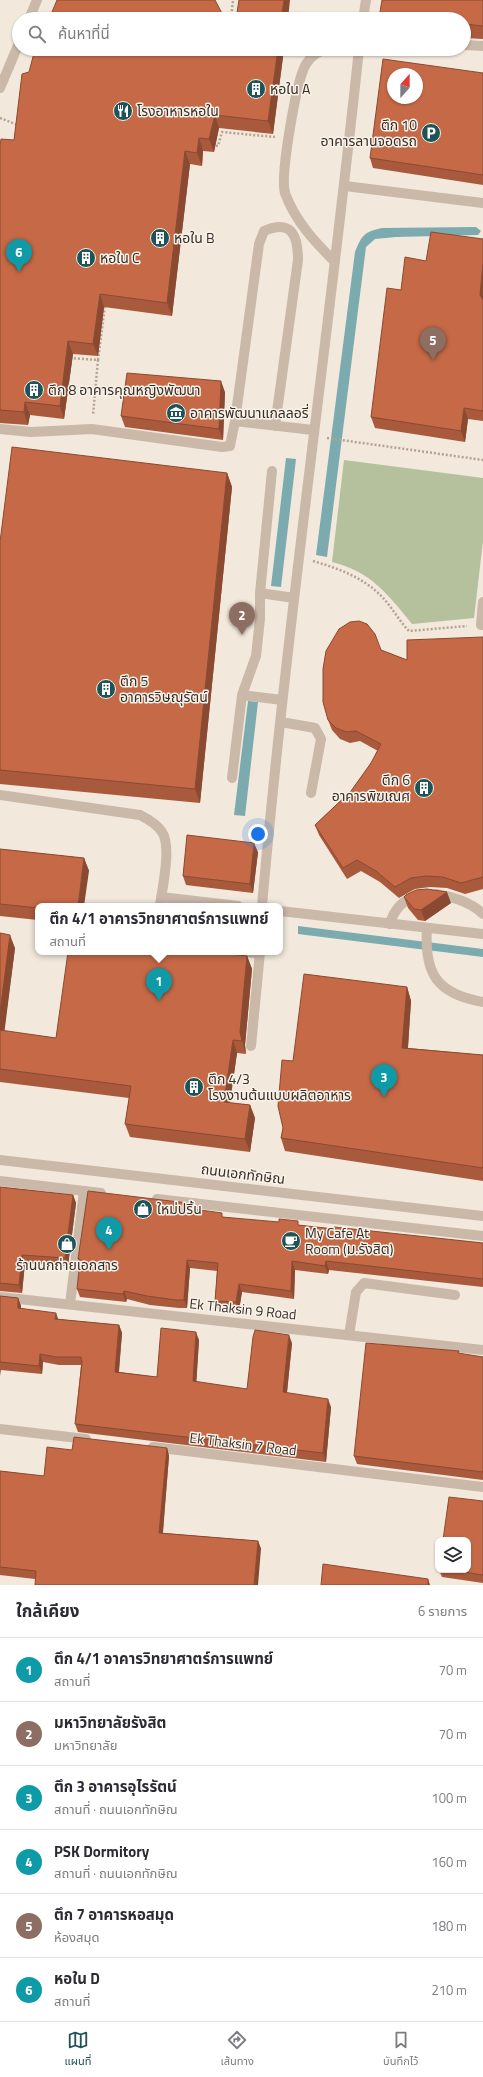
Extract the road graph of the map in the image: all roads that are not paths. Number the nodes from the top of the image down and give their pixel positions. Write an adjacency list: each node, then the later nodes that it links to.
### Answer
1 (37, 0): 3 (street)
2 (366, 0): 4 (street)
3 (32, 12)
4 (364, 12)
5 (471, 45): 6 (street)
6 (483, 46)
7 (14, 56): 10 (street)
8 (312, 56): 13 (street)
9 (358, 56): 11 (street)
10 (0, 88)
11 (345, 186): 12 (street); 13 (street)
12 (483, 203)
13 (335, 262): 17 (street)
14 (235, 421): 15 (street); 15 (street); 16 (street)
15 (274, 426): 17 (street)
16 (0, 429)
17 (313, 430): 20 (street)
18 (272, 471): 19 (street)
19 (260, 592): 20 (street); 23 (street)
20 (294, 598): 24 (street)
21 (483, 602): 22 (street)
22 (482, 625)
23 (242, 695): 24 (street); 26 (street)
24 (282, 700): 25 (street)
25 (281, 722): 27 (street); 31 (street)
26 (232, 778)
27 (311, 794)
28 (0, 795): 29 (street)
29 (160, 902): 30 (street)
30 (180, 903)
31 (262, 903)
32 (283, 912): 34 (street)
33 (483, 914): 34 (street)
34 (390, 924): 35 (street)
35 (427, 928): 36 (street); 38 (street)
36 (483, 934)
37 (260, 955): 39 (street)
38 (483, 1002)
39 (251, 1046)
40 (0, 1160): 45 (street, ถนนเอกทักษิณ)
41 (0, 1181): 42 (street)
42 (84, 1191): 43 (street); 49 (street)
43 (108, 1194)
44 (147, 1198): 46 (street)
45 (483, 1216)
46 (483, 1236)
47 (455, 1295): 50 (street)
48 (0, 1297): 49 (street, Ek Thaksin 9 Road)
49 (70, 1304): 50 (street, Ek Thaksin 9 Road)
50 (349, 1335): 51 (street, Ek Thaksin 9 Road)
51 (483, 1350)
52 (0, 1429): 53 (street)
53 (95, 1440)
54 (142, 1446): 55 (street, Ek Thaksin 7 Road)
55 (483, 1487)

